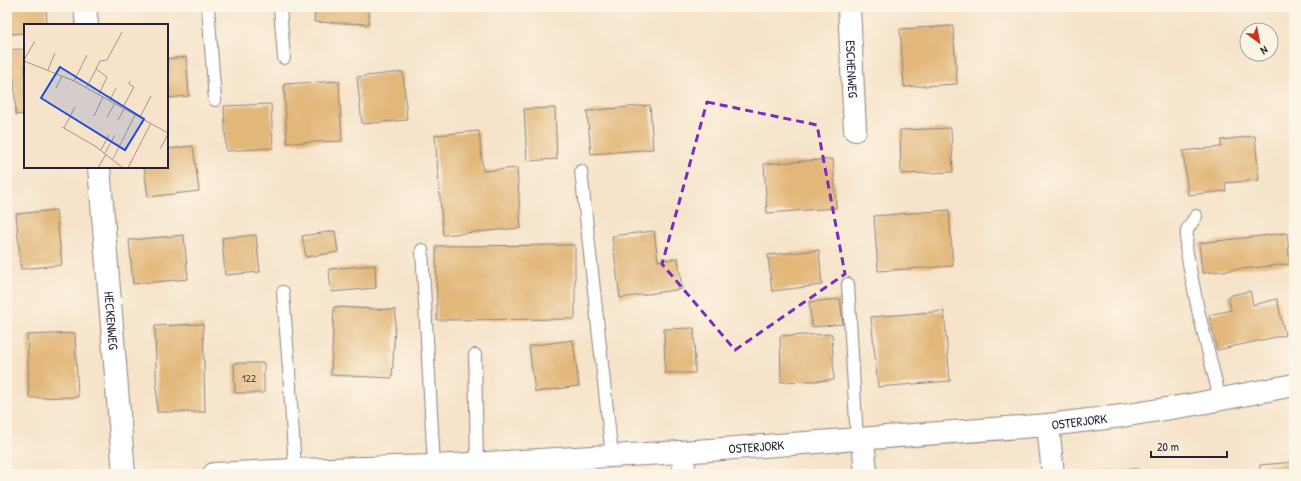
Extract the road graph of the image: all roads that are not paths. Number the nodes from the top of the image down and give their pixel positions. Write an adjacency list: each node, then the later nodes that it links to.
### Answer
1 (85, 7): 5 (main road)
2 (208, 7): 7 (lane)
3 (280, 7): 6 (lane)
4 (849, 7): 8 (main road, ESCHENWEG)
5 (87, 24)
6 (284, 58)
7 (215, 100)
8 (854, 130)
9 (99, 168): 26 (main road, HECKENWEG)
10 (581, 171): 21 (lane)
11 (1196, 216): 17 (lane)
12 (422, 250): 23 (lane)
13 (848, 284): 19 (lane)
14 (283, 292): 25 (lane)
15 (475, 355): 22 (lane)
16 (1294, 385): 17 (main road, OSTERJORK)
17 (1220, 399): 18 (main road, OSTERJORK)
18 (1048, 425): 19 (main road, OSTERJORK); 30 (main road)
19 (860, 439): 20 (main road, OSTERJORK); 29 (main road)
20 (682, 452): 21 (main road, OSTERJORK); 28 (main road)
21 (612, 456): 24 (main road, OSTERJORK)
22 (477, 464): 23 (main road, OSTERJORK); 24 (main road, OSTERJORK)
23 (434, 466): 25 (main road, OSTERJORK)
24 (515, 468)
25 (307, 471): 27 (main road, OSTERJORK)
26 (124, 474)
27 (214, 474)
28 (685, 474)
29 (866, 474)
30 (1053, 474)

